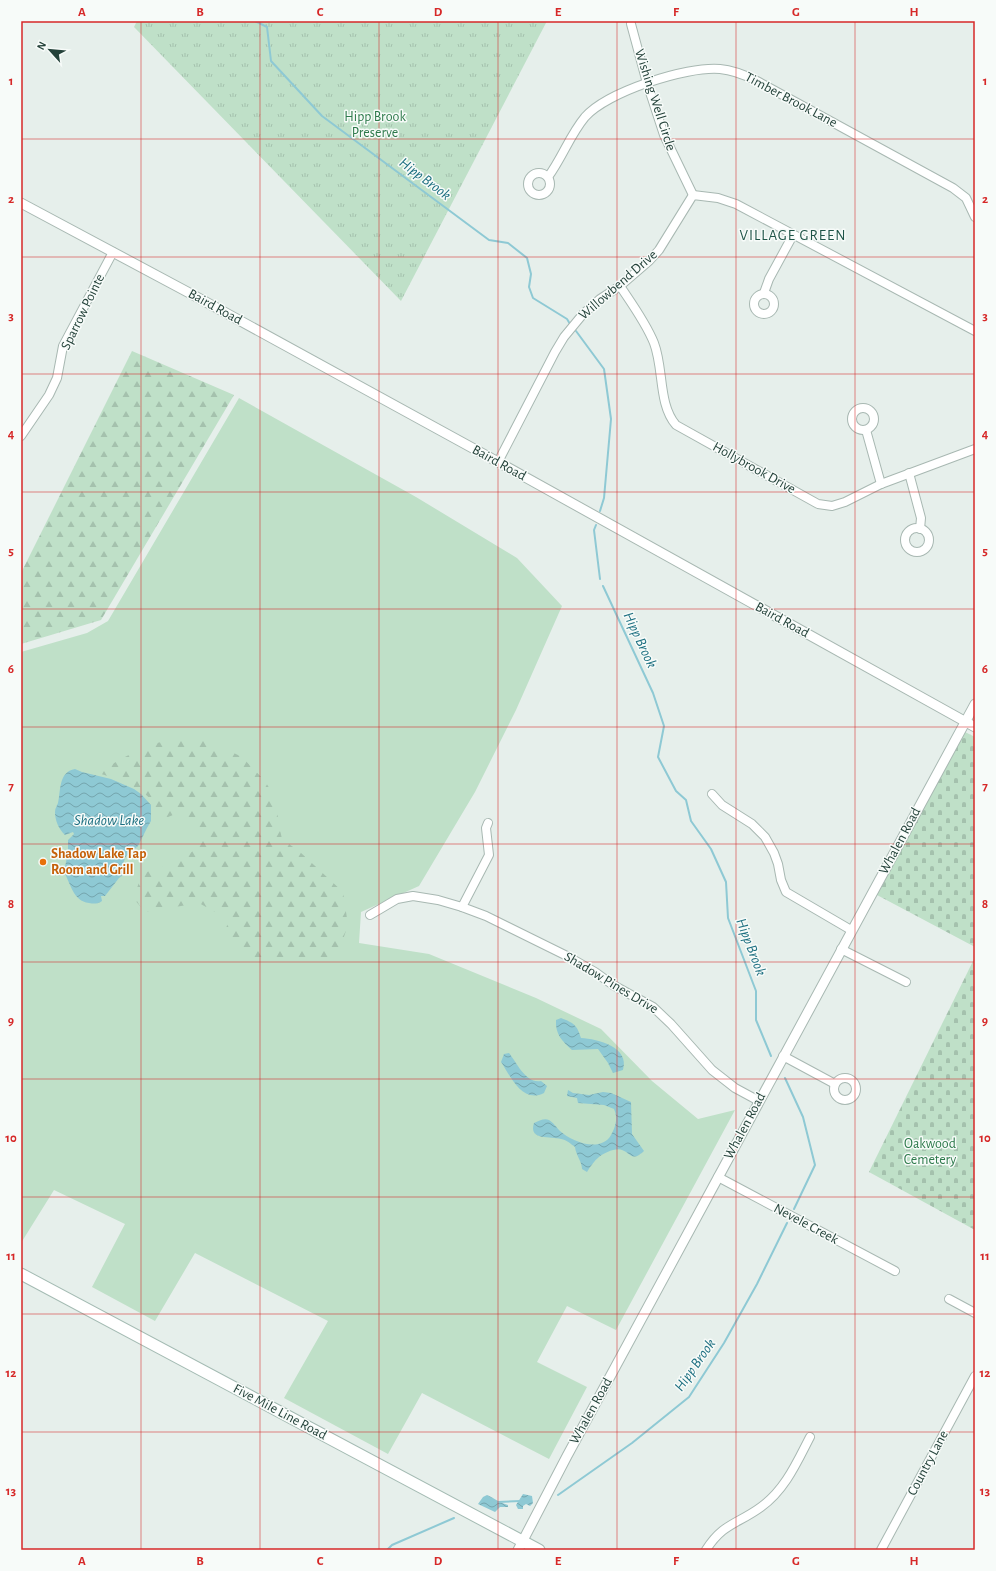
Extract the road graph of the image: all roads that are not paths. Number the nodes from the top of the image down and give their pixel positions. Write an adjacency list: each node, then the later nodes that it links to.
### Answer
1 (631, 24): 2 (street, Wishing Well Circle)
2 (647, 83): 3 (street, Timber Brook Lane); 4 (street, Wishing Well Circle); 6 (street, Timber Brook Lane)
3 (548, 177)
4 (694, 195): 7 (street); 9 (street, Willowbend Drive)
5 (21, 203): 8 (street, Baird Road)
6 (975, 217)
7 (793, 235): 10 (street); 11 (street)
8 (113, 252): 13 (street, Sparrow Pointe); 15 (street, Baird Road)
9 (620, 286): 15 (street, Willowbend Drive); 17 (street, Hollybrook Drive)
10 (764, 293)
11 (975, 331)
12 (866, 430): 17 (street)
13 (21, 436)
14 (975, 449): 16 (street, Hollybrook Drive)
15 (498, 462): 20 (street, Baird Road)
16 (909, 473): 17 (street, Hollybrook Drive); 18 (street)
17 (881, 484)
18 (920, 528)
19 (975, 704): 20 (street, Whalen Road)
20 (965, 722): 21 (street, Baird Road); 26 (street, Whalen Road)
21 (975, 727)
22 (712, 794): 26 (street)
23 (488, 823): 24 (street)
24 (462, 907): 25 (street, Shadow Pines Drive); 31 (street, Shadow Pines Drive)
25 (370, 915)
26 (851, 930): 27 (street, Whalen Road)
27 (841, 949): 28 (street); 29 (street, Whalen Road)
28 (906, 982)
29 (783, 1056): 30 (street); 31 (street, Whalen Road)
30 (835, 1084)
31 (759, 1101): 32 (street, Whalen Road)
32 (718, 1177): 33 (street, Nevele Creek); 39 (street, Whalen Road)
33 (895, 1271)
34 (21, 1274): 39 (main road, Five Mile Line Road)
35 (949, 1299): 36 (street)
36 (975, 1313)
37 (975, 1376): 42 (street, Country Lane)
38 (810, 1437): 41 (street)
39 (520, 1546): 40 (main road, Five Mile Line Road)
40 (539, 1550)
41 (706, 1550)
42 (881, 1550)

